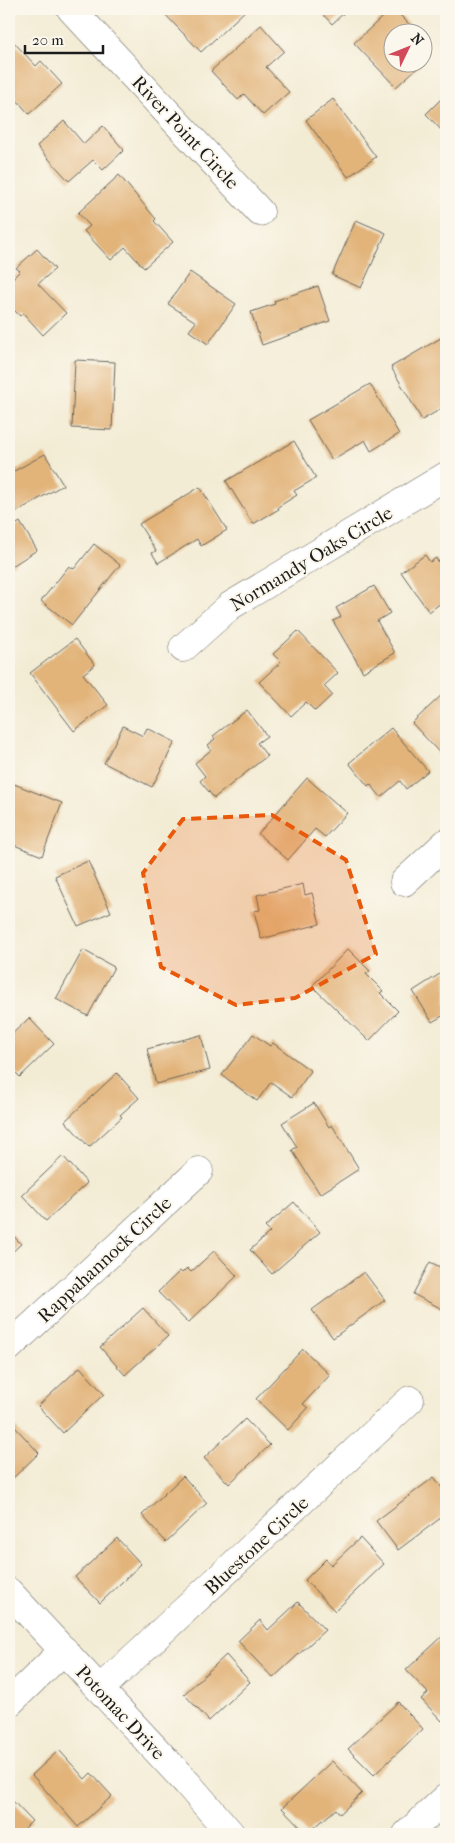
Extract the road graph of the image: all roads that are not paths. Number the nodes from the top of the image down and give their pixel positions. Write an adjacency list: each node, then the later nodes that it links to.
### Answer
1 (71, 9): 2 (street, River Point Circle)
2 (260, 212)
3 (446, 476): 4 (street, Normandy Oaks Circle)
4 (183, 648)
5 (446, 843): 6 (street)
6 (404, 882)
7 (199, 1170): 8 (street, Rappahannock Circle)
8 (9, 1347)
9 (410, 1400): 12 (street, Bluestone Circle)
10 (9, 1592): 11 (street, Potomac Drive)
11 (64, 1650): 12 (street, Potomac Drive); 13 (street)
12 (100, 1689): 15 (street, Potomac Drive)
13 (9, 1703)
14 (446, 1798): 16 (street)
15 (231, 1834)
16 (407, 1834)

